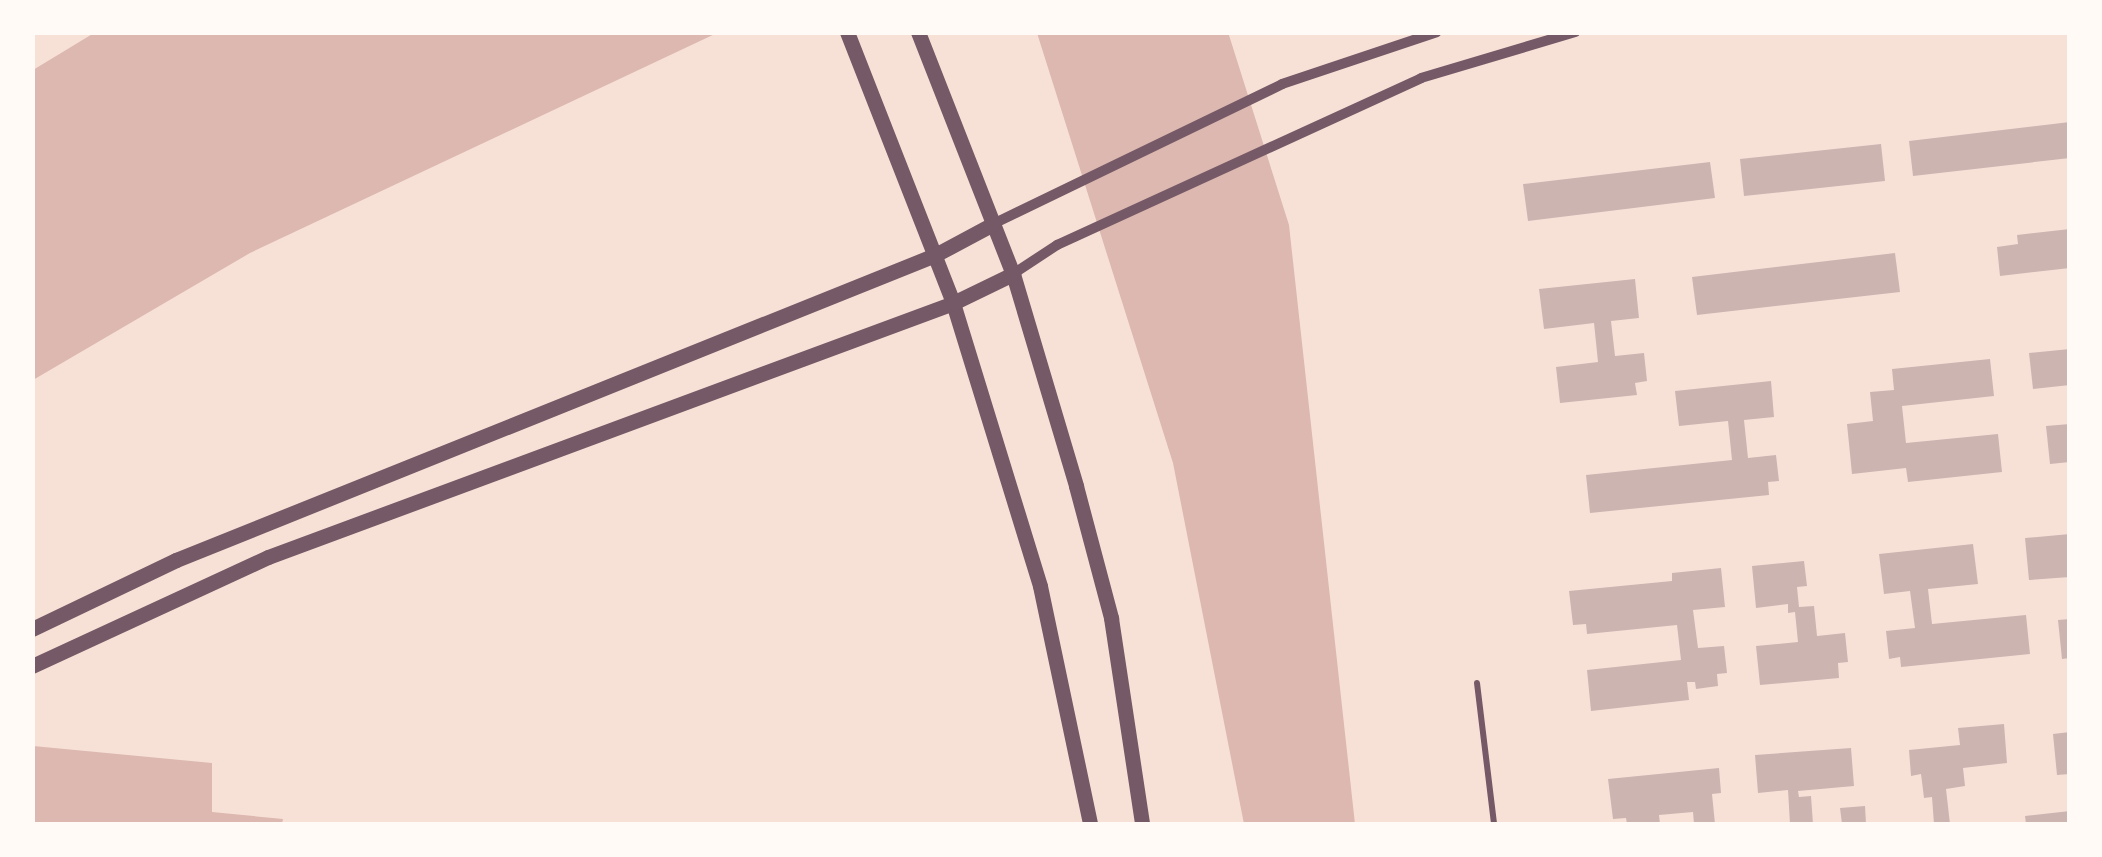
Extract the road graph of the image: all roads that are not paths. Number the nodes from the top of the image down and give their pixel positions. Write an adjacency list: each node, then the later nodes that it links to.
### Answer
1 (918, 32): 5 (street)
2 (1437, 32): 5 (street)
3 (1575, 32): 7 (street)
4 (848, 35): 6 (street)
5 (993, 224): 6 (street); 7 (street)
6 (934, 255): 8 (street); 9 (street)
7 (1014, 274): 8 (street); 13 (street)
8 (953, 303): 10 (street); 12 (street)
9 (32, 629)
10 (32, 666)
11 (1477, 683): 14 (lane)
12 (1090, 824)
13 (1142, 824)
14 (1494, 824)

